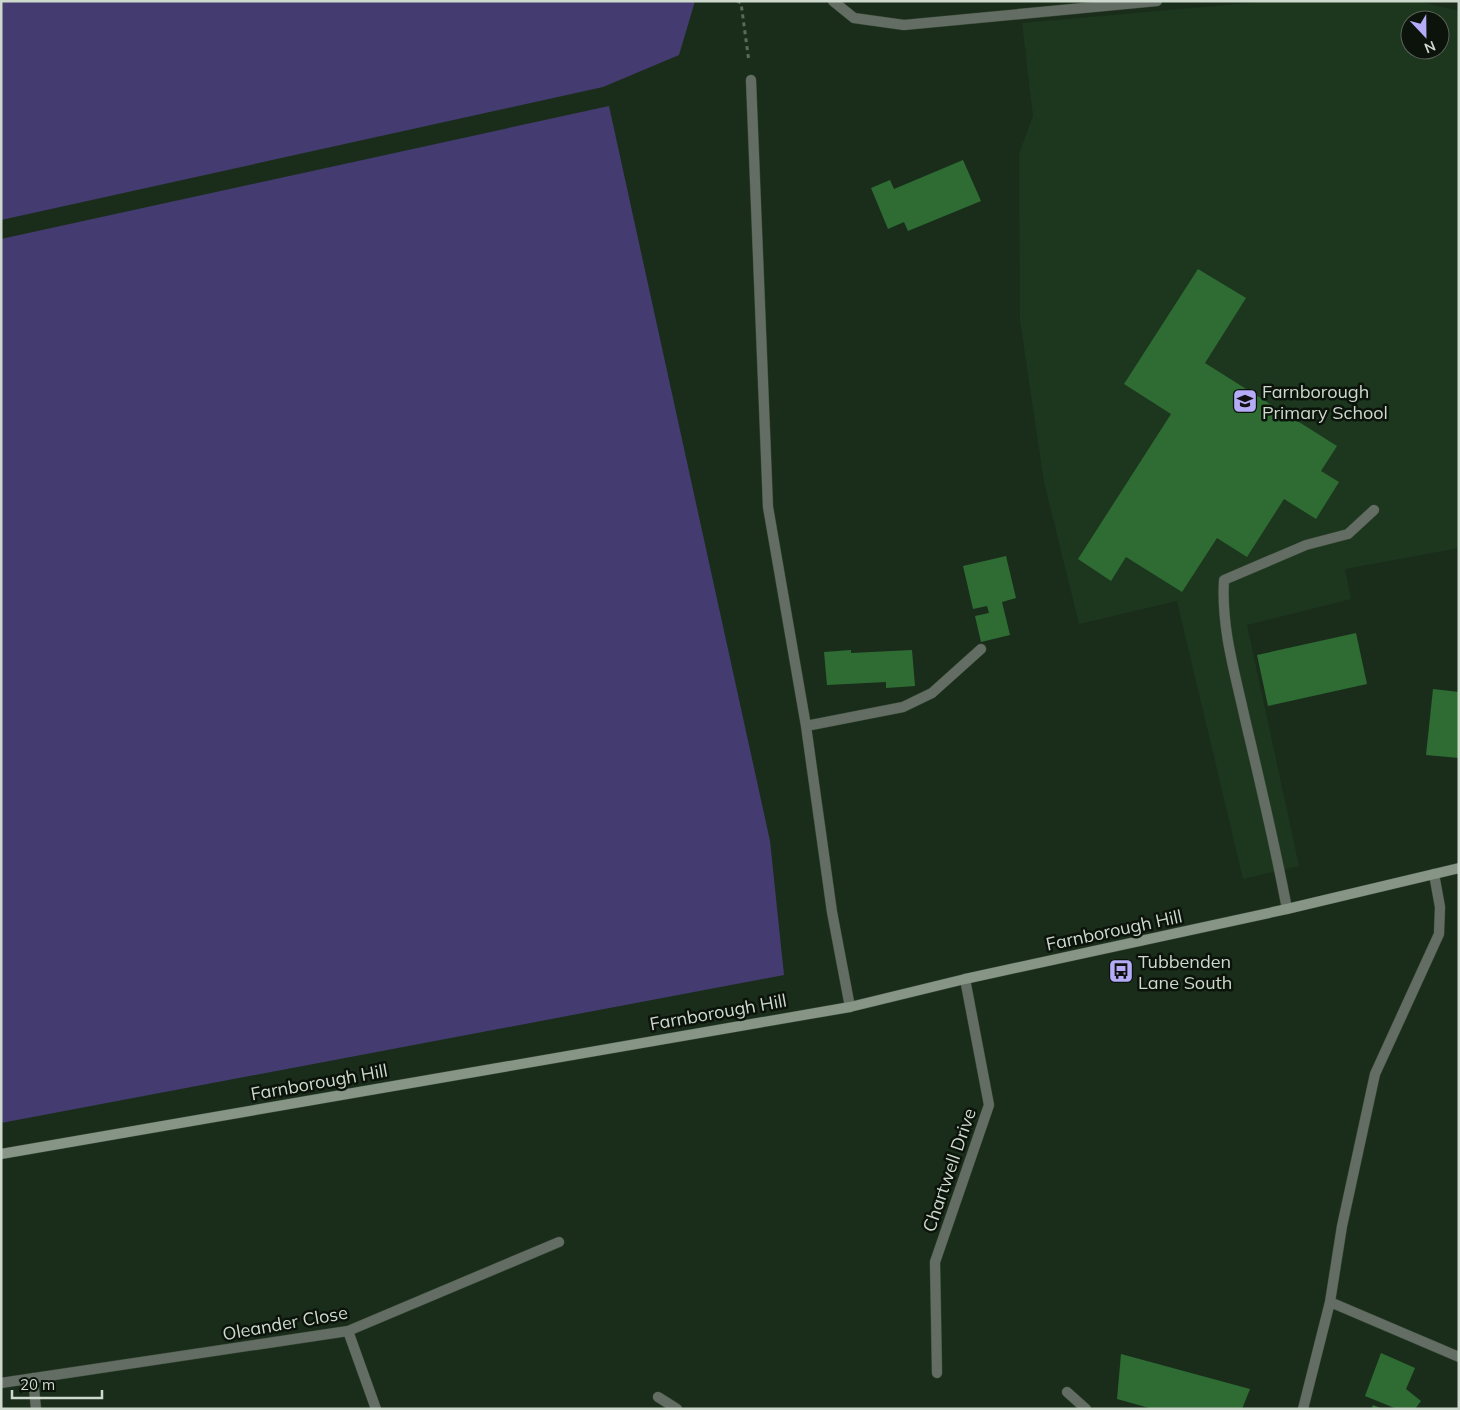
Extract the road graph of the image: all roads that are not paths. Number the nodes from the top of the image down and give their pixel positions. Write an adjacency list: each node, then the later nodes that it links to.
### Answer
1 (833, 1): 2 (street)
2 (1157, 1)
3 (751, 80): 6 (street)
4 (1374, 510): 9 (street)
5 (981, 649): 6 (street)
6 (806, 726): 11 (street)
7 (1459, 868): 8 (main road, Farnborough Hill)
8 (1434, 874): 9 (main road, Farnborough Hill); 14 (street)
9 (1287, 909): 10 (main road, Farnborough Hill)
10 (965, 979): 11 (main road, Farnborough Hill); 17 (street, Chartwell Drive)
11 (850, 1006): 12 (main road, Farnborough Hill)
12 (1, 1154)
13 (558, 1242): 15 (street, Oleander Close)
14 (1330, 1302): 16 (street); 26 (street)
15 (348, 1331): 18 (street, Oleander Close); 23 (street)
16 (1459, 1357)
17 (938, 1372)
18 (33, 1378): 19 (street, Oleander Close); 22 (street)
19 (1, 1382)
20 (1067, 1392): 25 (street)
21 (658, 1397): 24 (street)
22 (36, 1409)
23 (376, 1409)
24 (676, 1409)
25 (1086, 1409)
26 (1303, 1409)

